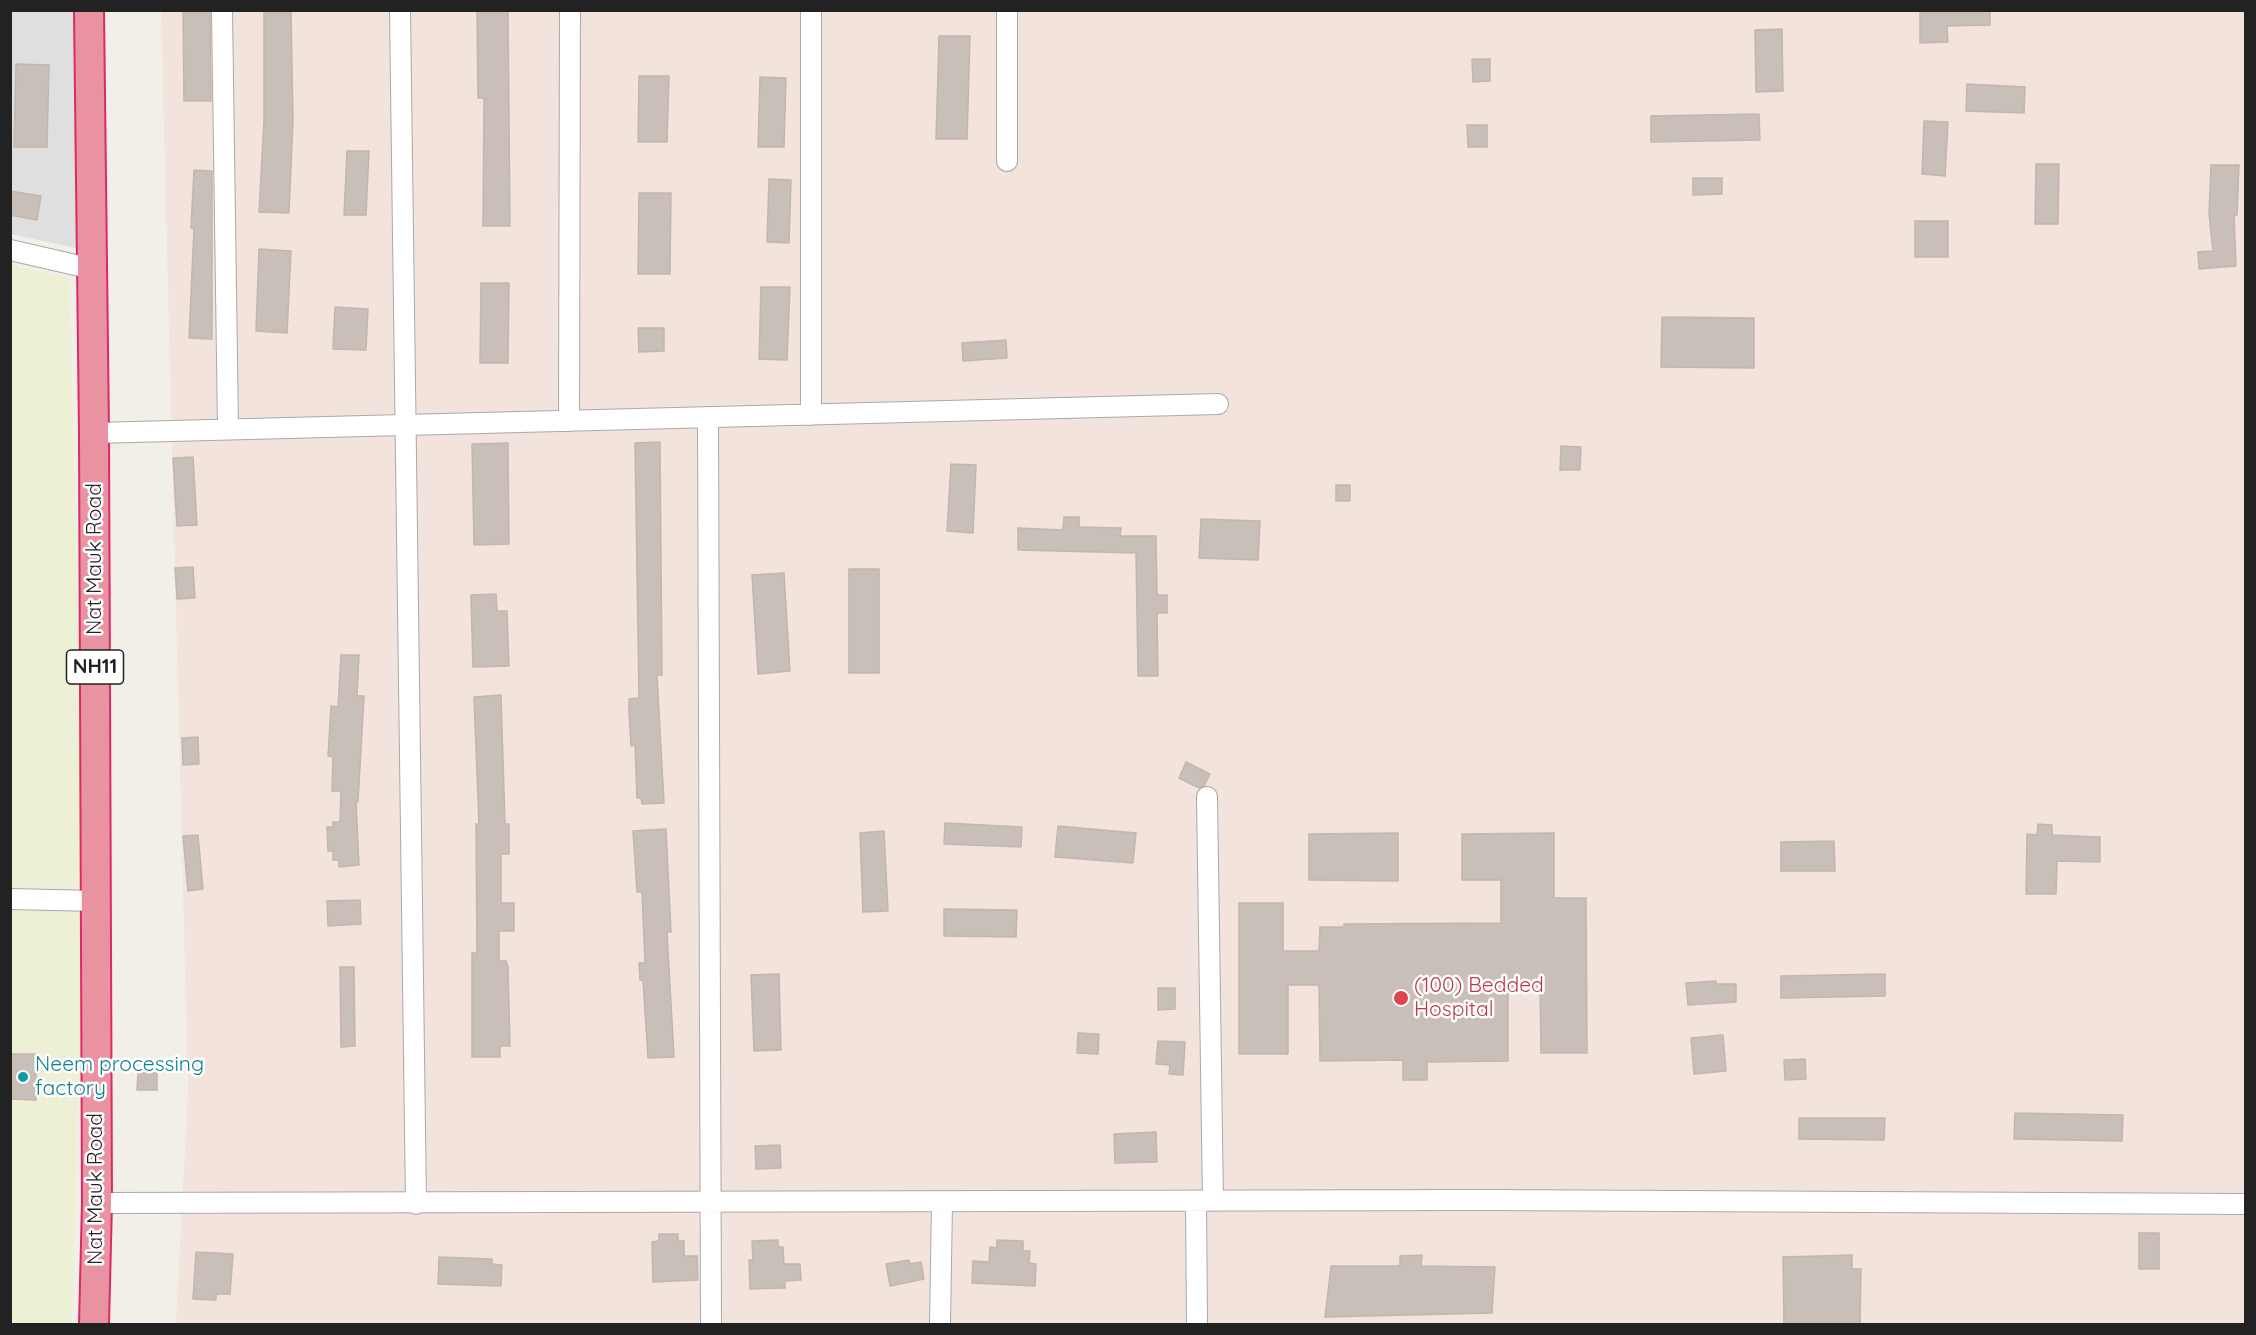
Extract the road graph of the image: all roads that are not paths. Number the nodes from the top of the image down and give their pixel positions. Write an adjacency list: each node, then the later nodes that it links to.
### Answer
1 (89, 10): 9 (highway, Nat Mauk Road / NH11)
2 (222, 10): 15 (street)
3 (400, 10): 14 (street)
4 (570, 10): 13 (street)
5 (811, 10): 11 (street)
6 (1007, 10): 7 (street)
7 (1007, 161)
8 (10, 250): 9 (street)
9 (93, 269): 16 (highway, Nat Mauk Road / NH11)
10 (1218, 404): 11 (street)
11 (811, 415): 12 (street)
12 (708, 417): 13 (street); 23 (street)
13 (569, 420): 14 (street)
14 (405, 425): 15 (street); 24 (street)
15 (228, 429): 16 (street)
16 (94, 433): 19 (highway, Nat Mauk Road / NH11)
17 (1207, 797): 20 (street)
18 (10, 899): 19 (street)
19 (96, 901): 22 (highway, Nat Mauk Road / NH11)
20 (1205, 1201): 21 (street); 25 (street); 29 (street)
21 (942, 1202): 23 (street); 28 (street)
22 (97, 1203): 24 (street); 26 (highway, Nat Mauk Road / NH11)
23 (711, 1203): 24 (street); 27 (street)
24 (416, 1204)
25 (2246, 1204)
26 (94, 1324)
27 (711, 1324)
28 (940, 1324)
29 (1197, 1324)

